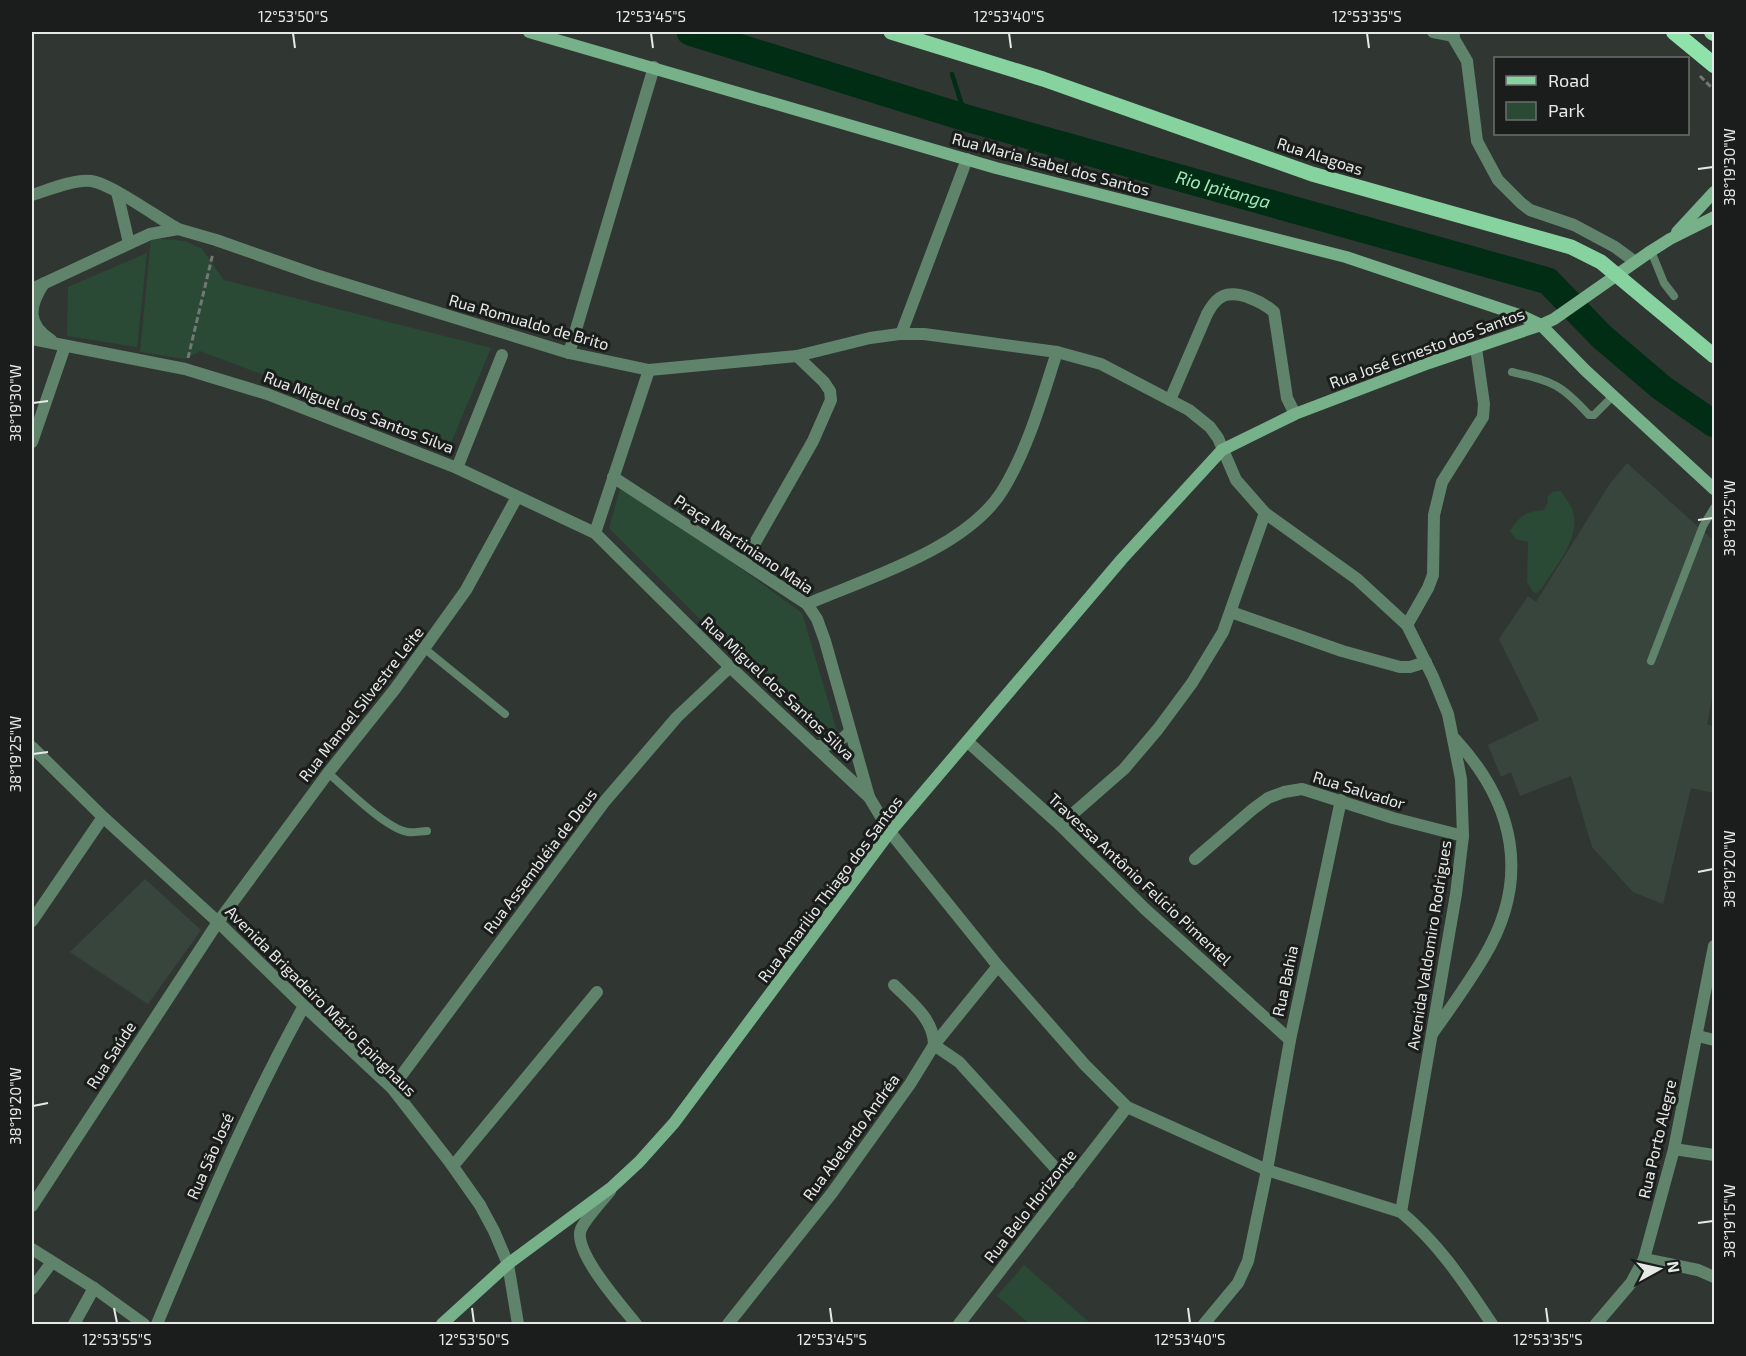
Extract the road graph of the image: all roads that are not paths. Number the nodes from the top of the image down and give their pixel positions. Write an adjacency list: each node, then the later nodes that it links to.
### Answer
1 (529, 32): 7 (main road, Rua Maria Isabel dos Santos)
2 (891, 32): 18 (main road, Rua Alagoas)
3 (1433, 32): 5 (street)
4 (1674, 32): 6 (highway)
5 (1452, 34): 17 (street)
6 (1714, 65)
7 (654, 67): 8 (main road, Rua Maria Isabel dos Santos); 28 (street)
8 (967, 159): 22 (main road, Rua Maria Isabel dos Santos); 23 (street)
9 (117, 192): 11 (street); 13 (street); 15 (street)
10 (1714, 192): 14 (main road, Rua José Ernesto dos Santos)
11 (32, 195)
12 (1714, 217): 14 (main road, Rua José Ernesto dos Santos)
13 (177, 229): 15 (street, Rua Romualdo de Brito); 28 (street, Rua Romualdo de Brito)
14 (1670, 239): 16 (main road, Rua José Ernesto dos Santos)
15 (129, 243): 19 (street, Rua Romualdo de Brito)
16 (1651, 251): 17 (main road, Rua José Ernesto dos Santos); 21 (lane)
17 (1634, 261): 18 (main road, Rua José Ernesto dos Santos)
18 (1616, 275): 22 (main road, Rua José Ernesto dos Santos); 31 (main road, Rua Alagoas)
19 (44, 283): 20 (street, Rua Romualdo de Brito); 25 (street)
20 (32, 289)
21 (1674, 296)
22 (1541, 325): 26 (main road, Rua José Ernesto dos Santos); 34 (main road, Rua Maria Isabel dos Santos)
23 (901, 334): 27 (street, Rua Romualdo de Brito); 30 (street, Rua Romualdo de Brito)
24 (32, 339): 25 (street, Rua Miguel dos Santos Silva)
25 (60, 345): 37 (street); 40 (street, Rua Miguel dos Santos Silva)
26 (1476, 348): 36 (main road, Rua José Ernesto dos Santos); 50 (street)
27 (1057, 352): 35 (street, Rua Romualdo de Brito); 48 (street)
28 (569, 353): 32 (street, Rua Romualdo de Brito)
29 (502, 355): 40 (street)
30 (797, 356): 32 (street, Rua Romualdo de Brito); 47 (street)
31 (1714, 356)
32 (649, 370): 41 (street)
33 (1512, 372): 34 (lane)
34 (1613, 396): 42 (main road, Rua Maria Isabel dos Santos)
35 (1170, 400): 36 (street); 39 (street, Rua Romualdo de Brito)
36 (1294, 414): 39 (main road, Rua José Ernesto dos Santos)
37 (34, 429): 38 (street)
38 (32, 442)
39 (1222, 450): 45 (street, Avenida Valdomiro Rodrigues); 58 (main road, Rua Amarilio Thiago dos Santos)
40 (457, 468): 43 (street, Rua Miguel dos Santos Silva)
41 (613, 477): 46 (street); 47 (street, Praça Martiniano Maia)
42 (1714, 489)
43 (517, 497): 46 (street, Rua Miguel dos Santos Silva); 51 (street, Rua Manoel Silvestre Leite)
44 (1714, 508): 52 (lane)
45 (1265, 513): 49 (street); 50 (street, Avenida Valdomiro Rodrigues)
46 (596, 533): 54 (street, Rua Miguel dos Santos Silva)
47 (744, 562): 48 (street, Praça Martiniano Maia)
48 (807, 604): 56 (street, Praça Martiniano Maia)
49 (1231, 612): 53 (street); 65 (street)
50 (1407, 625): 53 (street, Avenida Valdomiro Rodrigues)
51 (425, 649): 55 (lane); 61 (street, Rua Manoel Silvestre Leite)
52 (1651, 661)
53 (1426, 662): 57 (street, Avenida Valdomiro Rodrigues)
54 (730, 667): 59 (street, Rua Miguel dos Santos Silva); 82 (street, Rua Assembléia de Deus)
55 (505, 714)
56 (850, 731): 59 (street); 62 (street, Praça Martiniano Maia)
57 (1455, 739): 68 (street, Avenida Valdomiro Rodrigues); 77 (street)
58 (968, 742): 65 (street, Travessa Antônio Felício Pimentel); 67 (main road, Rua Amarilio Thiago dos Santos)
59 (814, 746): 62 (street, Rua Miguel dos Santos Silva)
60 (32, 747): 64 (street, Avenida Brigadeiro Mário Epinghaus)
61 (328, 773): 66 (lane); 71 (street, Rua Manoel Silvestre Leite)
62 (869, 796): 67 (street, Rua Miguel dos Santos Silva)
63 (1341, 800): 68 (street, Rua Salvador); 69 (street, Rua Salvador); 79 (street, Rua Bahia)
64 (103, 817): 70 (street); 71 (street, Avenida Brigadeiro Mário Epinghaus)
65 (1060, 825): 79 (street, Travessa Antônio Felício Pimentel)
66 (427, 831)
67 (890, 832): 73 (street, Rua Miguel dos Santos Silva); 89 (main road, Rua Amarilio Thiago dos Santos)
68 (1463, 836): 77 (street, Avenida Valdomiro Rodrigues)
69 (1195, 859)
70 (32, 921)
71 (218, 922): 76 (street, Avenida Brigadeiro Mário Epinghaus); 90 (street, Rua Saúde)
72 (1714, 946): 78 (street, Rua Porto Alegre)
73 (998, 966): 81 (street, Rua Abelardo Andréa); 83 (street, Rua Miguel dos Santos Silva)
74 (894, 985): 81 (street)
75 (597, 992): 86 (street)
76 (303, 1006): 82 (street, Avenida Brigadeiro Mário Epinghaus); 101 (street, Rua São José)
77 (1432, 1034): 91 (street, Avenida Valdomiro Rodrigues)
78 (1698, 1036): 80 (street); 84 (street, Rua Porto Alegre)
79 (1290, 1040): 87 (street, Rua Bahia)
80 (1714, 1040)
81 (934, 1045): 88 (street); 105 (street, Rua Abelardo Andréa)
82 (392, 1088): 86 (street, Avenida Brigadeiro Mário Epinghaus)
83 (1127, 1107): 87 (street, Rua Miguel dos Santos Silva); 88 (street, Rua Belo Horizonte)
84 (1674, 1149): 85 (street); 93 (street, Rua Porto Alegre)
85 (1714, 1155)
86 (453, 1166): 95 (street, Avenida Brigadeiro Mário Epinghaus)
87 (1267, 1170): 91 (street, Rua Miguel dos Santos Silva); 107 (street, Rua Bahia)
88 (1069, 1184): 106 (street, Rua Belo Horizonte)
89 (612, 1187): 95 (main road, Rua Amarilio Thiago dos Santos); 104 (street)
90 (32, 1206)
91 (1401, 1212): 108 (street)
92 (32, 1249): 94 (street)
93 (1644, 1259): 96 (street); 109 (street, Rua Porto Alegre)
94 (52, 1263): 97 (street); 98 (street)
95 (508, 1264): 102 (main road, Rua Amarilio Thiago dos Santos); 103 (street, Avenida Brigadeiro Mário Epinghaus)
96 (1714, 1277)
97 (94, 1288): 99 (street); 100 (street)
98 (32, 1289)
99 (74, 1324)
100 (144, 1324)
101 (157, 1324)
102 (442, 1324)
103 (518, 1324)
104 (636, 1324)
105 (728, 1324)
106 (959, 1324)
107 (1204, 1324)
108 (1491, 1324)
109 (1596, 1324)

